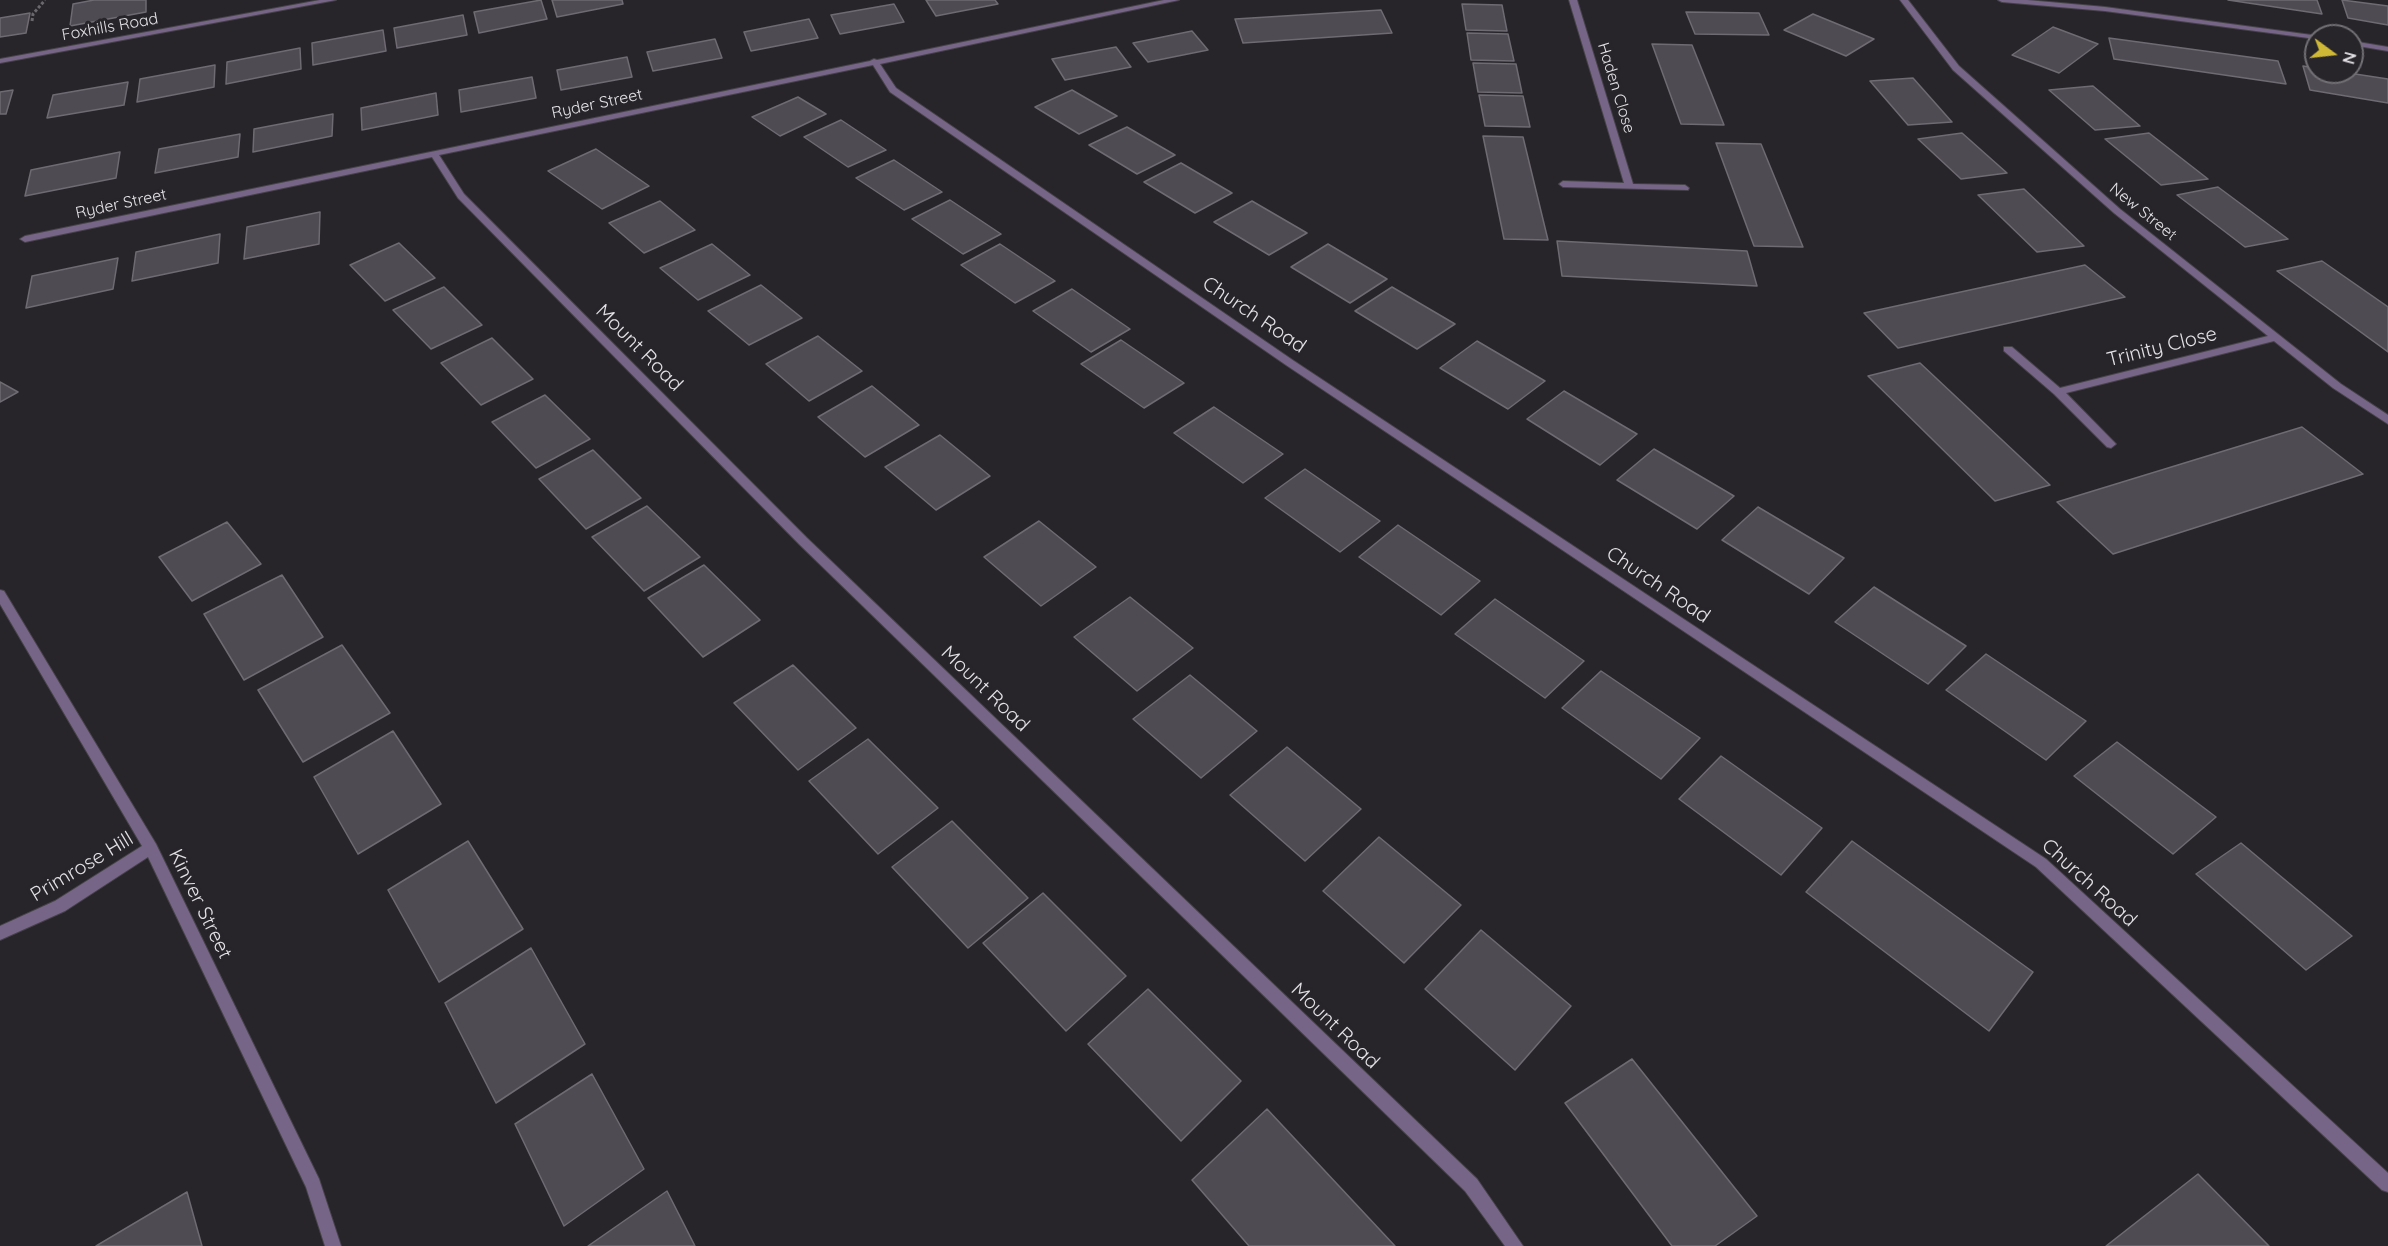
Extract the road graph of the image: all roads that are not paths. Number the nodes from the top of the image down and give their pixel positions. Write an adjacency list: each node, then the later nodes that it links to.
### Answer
1 (332, 0): 9 (street, Foxhills Road)
2 (1175, 0): 10 (street, Ryder Street)
3 (1573, 0): 13 (street, Haden Close)
4 (1904, 0): 16 (street, New Street)
5 (2002, 0): 6 (street)
6 (2304, 35)
7 (2364, 45): 8 (street)
8 (2388, 49)
9 (0, 61)
10 (874, 62): 11 (street, Ryder Street); 24 (street, Church Road)
11 (434, 154): 15 (street, Ryder Street); 26 (street, Mount Road)
12 (1563, 184): 13 (street)
13 (1629, 185): 14 (street)
14 (1685, 188)
15 (25, 239)
16 (2275, 337): 18 (street, Trinity Close); 19 (street, New Street)
17 (2008, 349): 18 (street)
18 (2058, 392): 20 (street)
19 (2388, 420)
20 (2111, 444)
21 (0, 594): 22 (street, Kinver Street)
22 (151, 848): 23 (street, Primrose Hill); 25 (street, Kinver Street)
23 (0, 933)
24 (2388, 1184)
25 (333, 1246)
26 (1515, 1246)

